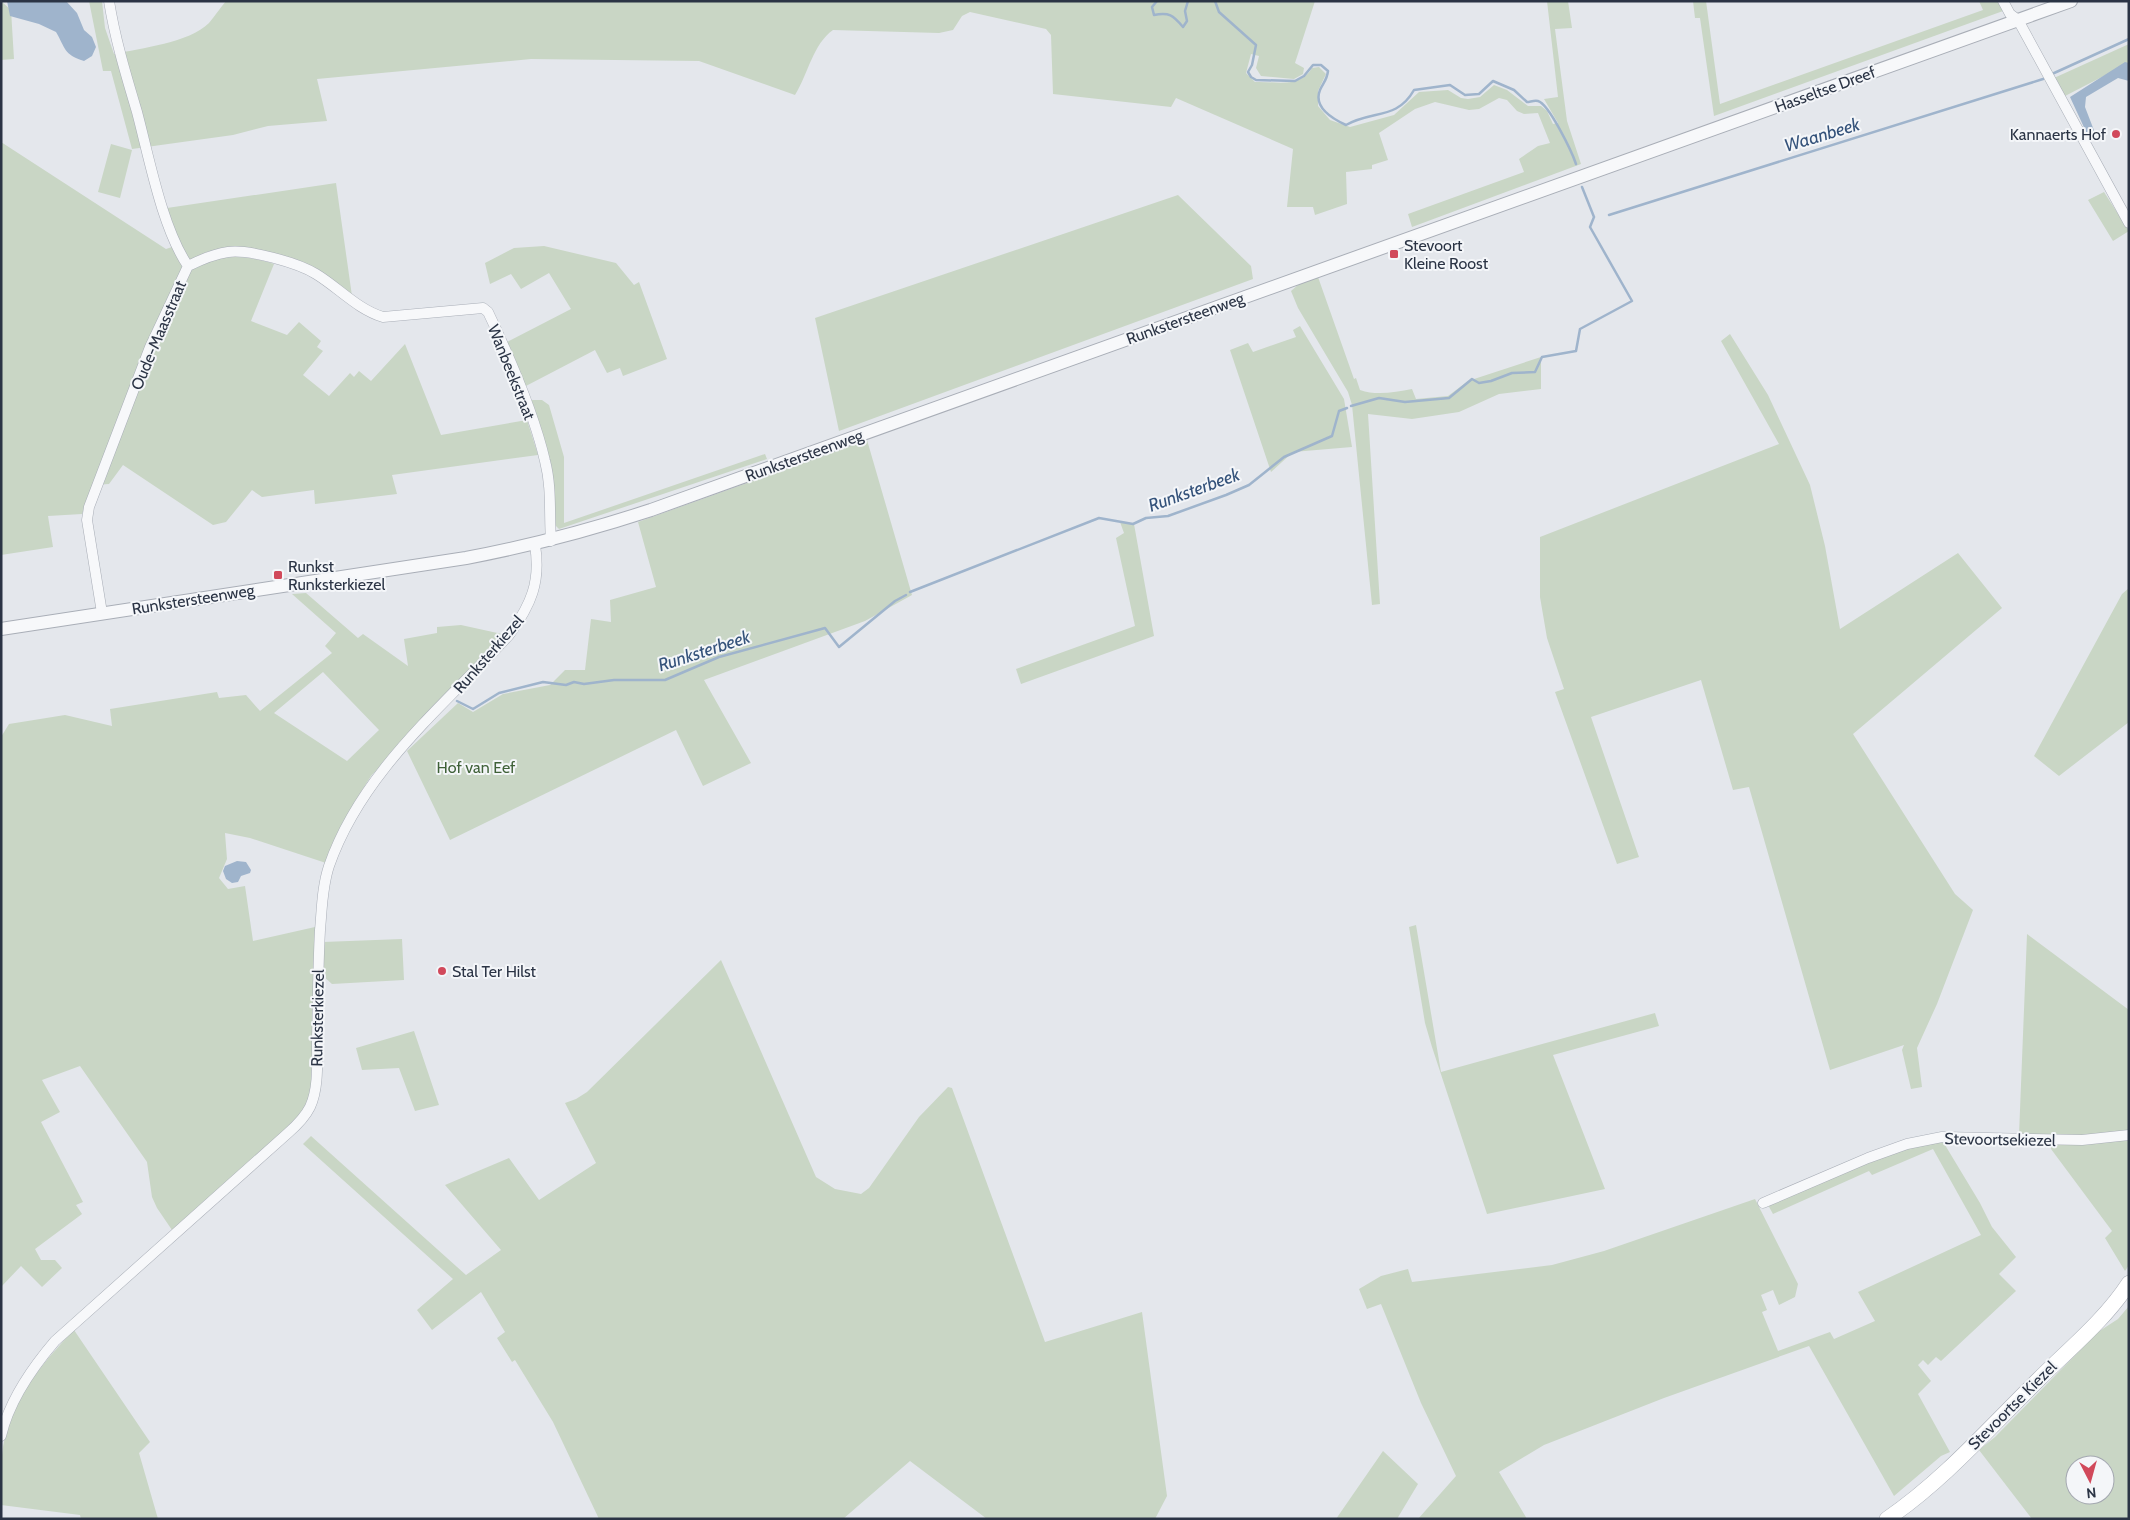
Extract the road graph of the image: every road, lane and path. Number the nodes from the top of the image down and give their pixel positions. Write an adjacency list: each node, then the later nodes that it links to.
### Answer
1 (109, 1): 7 (street, Oude-Maasstraat)
2 (2004, 1): 4 (street)
3 (2070, 1): 4 (street, Hasseltse Dreef)
4 (2018, 20): 5 (street, Hasseltse Dreef); 6 (street)
5 (1579, 176): 8 (street, Runkstersteenweg)
6 (2129, 223)
7 (188, 266): 8 (street, Wanbeekstraat); 10 (street, Oude-Maasstraat)
8 (551, 541): 9 (street, Runkstersteenweg)
9 (535, 545): 10 (street, Runkstersteenweg); 15 (street, Runksterkiezel)
10 (102, 613): 11 (street, Runkstersteenweg)
11 (1, 629)
12 (2129, 1135): 13 (street, Stevoortsekiezel)
13 (1763, 1203)
14 (2129, 1283): 16 (main road, Stevoortse Kiezel)
15 (1, 1436)
16 (1887, 1519)

